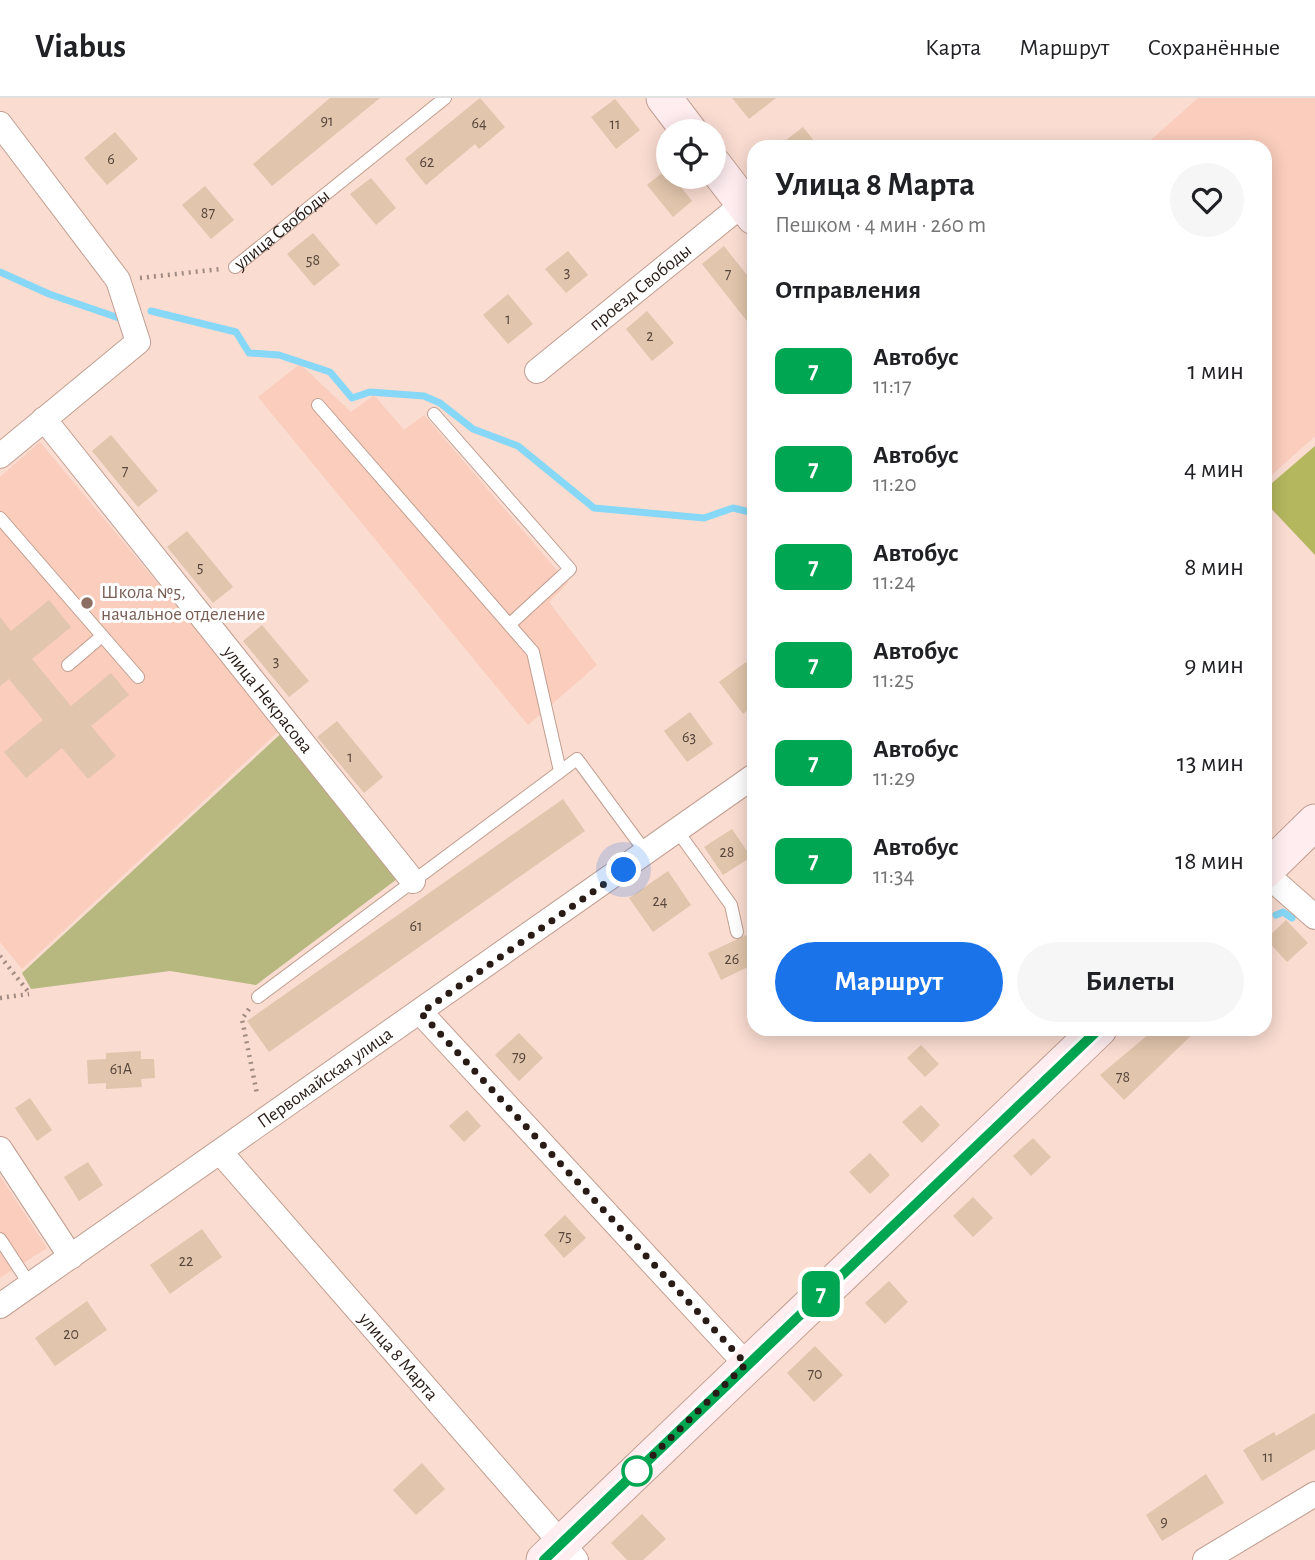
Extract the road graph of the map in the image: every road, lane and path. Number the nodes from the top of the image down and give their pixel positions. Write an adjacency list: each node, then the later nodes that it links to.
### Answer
1 (445, 98): 8 (lane, улица Свободы)
2 (664, 98): 3 (street)
3 (680, 119)
4 (0, 124): 9 (street)
5 (726, 181): 6 (street)
6 (747, 208)
7 (747, 213): 10 (street, проезд Свободы)
8 (235, 267): 9 (path, улица Свободы)
9 (118, 280): 13 (street)
10 (537, 371)
11 (318, 405): 16 (lane)
12 (434, 414): 16 (lane)
13 (44, 419): 14 (street); 27 (street, улица Некрасова)
14 (0, 456)
15 (0, 517): 17 (lane)
16 (510, 624): 20 (lane)
17 (102, 636): 18 (lane); 19 (lane)
18 (68, 665)
19 (138, 677)
20 (560, 771): 24 (lane); 27 (lane)
21 (747, 781): 23 (street, Первомайская улица)
22 (1315, 822): 25 (street)
23 (678, 832): 24 (street, Первомайская улица); 29 (lane)
24 (647, 854): 33 (street, Первомайская улица)
25 (1272, 865)
26 (1272, 878): 28 (street)
27 (413, 881): 31 (lane)
28 (1315, 917)
29 (737, 932)
30 (0, 956): 32 (path)
31 (258, 997): 35 (path)
32 (0, 998)
33 (421, 1013): 37 (street, Первомайская улица); 42 (street)
34 (1092, 1036): 42 (street)
35 (257, 1094)
36 (0, 1149): 39 (street)
37 (221, 1153): 39 (street, Первомайская улица); 44 (street, улица 8 Марта)
38 (0, 1239): 40 (lane)
39 (71, 1256): 40 (street, Первомайская улица)
40 (30, 1285): 41 (street, Первомайская улица)
41 (0, 1306)
42 (746, 1364): 44 (street)
43 (1315, 1494): 45 (street)
44 (561, 1554)
45 (1206, 1560)

